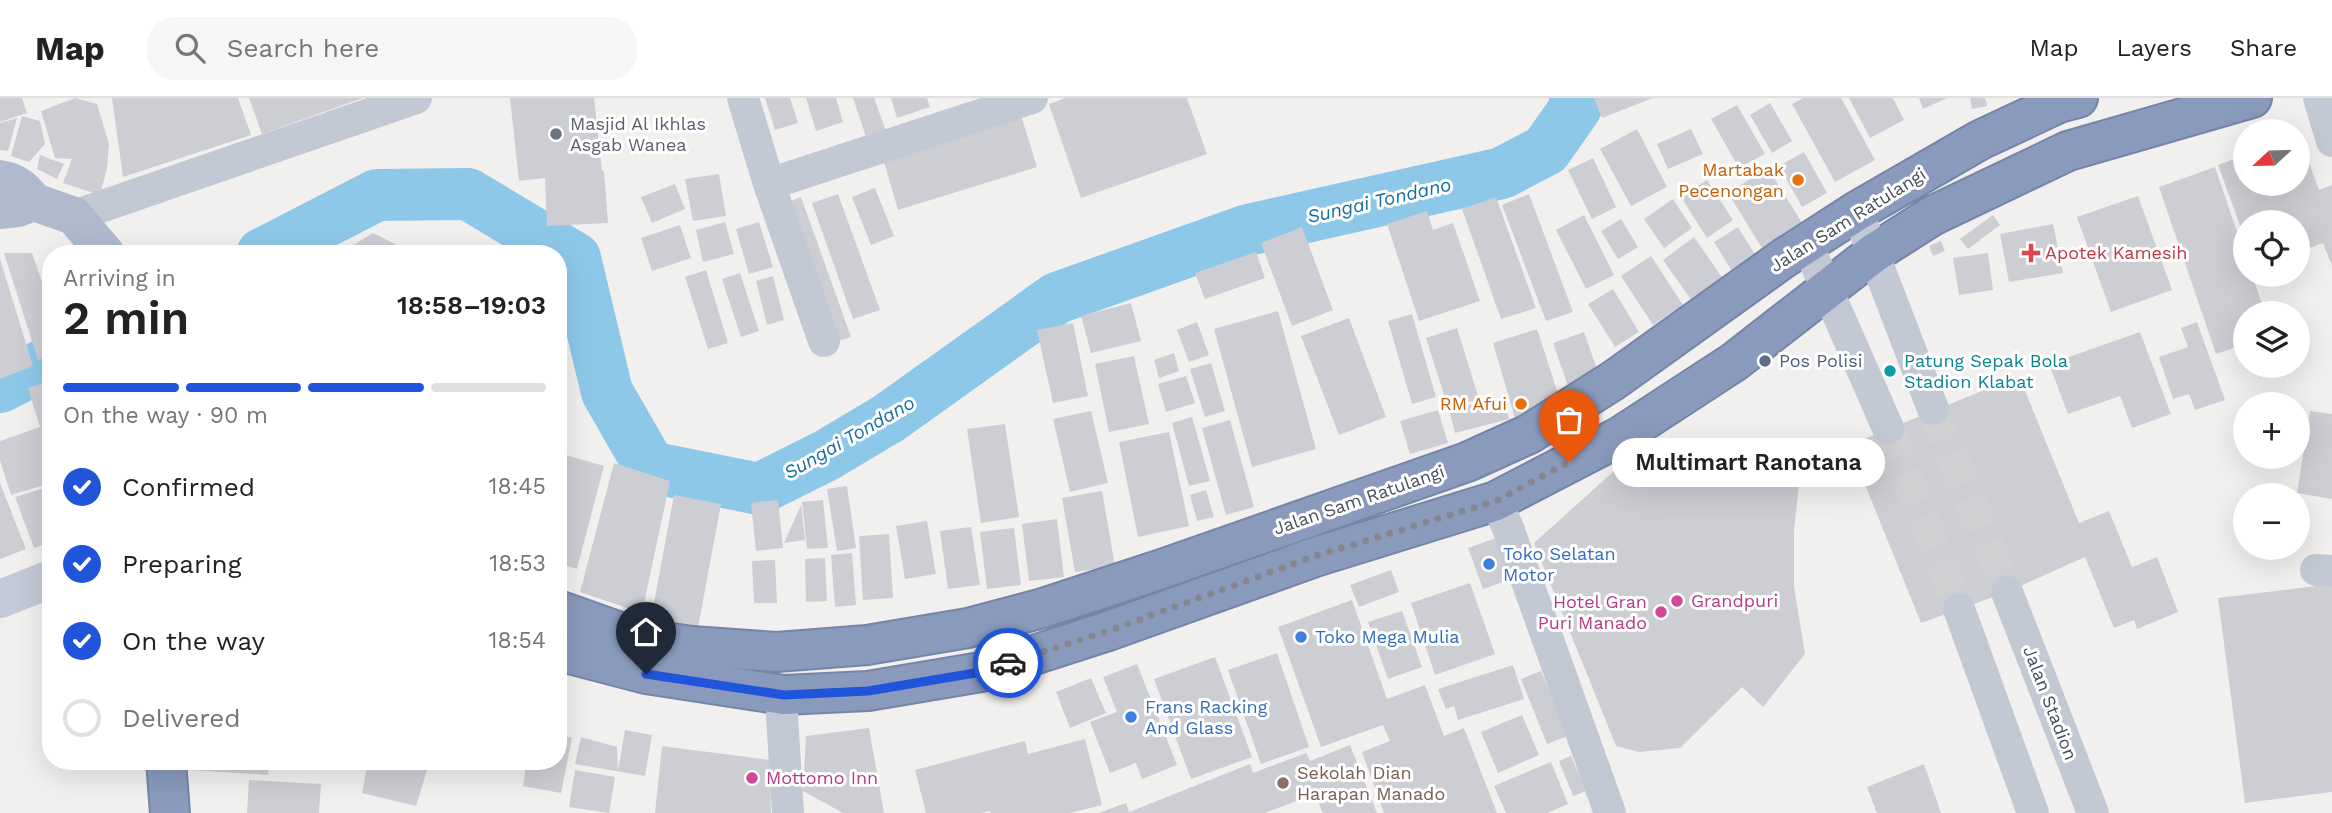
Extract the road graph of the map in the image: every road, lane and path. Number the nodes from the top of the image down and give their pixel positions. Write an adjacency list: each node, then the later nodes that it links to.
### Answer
1 (416, 98): 12 (street)
2 (743, 98): 9 (street)
3 (1032, 98): 9 (street)
4 (2078, 98): 11 (highway, Jalan Sam Ratulangi)
5 (2252, 98): 15 (highway)
6 (2319, 98): 7 (street)
7 (2332, 141)
8 (0, 179): 10 (main road)
9 (769, 184): 17 (street)
10 (17, 206): 12 (main road)
11 (1857, 211): 13 (highway, Jalan Sam Ratulangi); 15 (street)
12 (74, 216): 14 (main road)
13 (1807, 244): 16 (street); 25 (highway, Jalan Sam Ratulangi)
14 (98, 245)
15 (1874, 253): 16 (highway); 18 (street)
16 (1829, 290): 19 (street); 20 (highway)
17 (824, 341)
18 (1933, 409)
19 (1888, 428)
20 (1496, 501): 27 (highway); 31 (street)
21 (42, 583): 23 (street)
22 (2007, 592): 33 (street, Jalan Stadion)
23 (0, 600)
24 (1959, 609): 32 (street)
25 (567, 613)
26 (567, 653): 27 (highway)
27 (784, 695): 30 (street)
28 (167, 770): 29 (highway)
29 (170, 813)
30 (788, 813)
31 (1610, 813)
32 (2033, 813)
33 (2093, 813)

